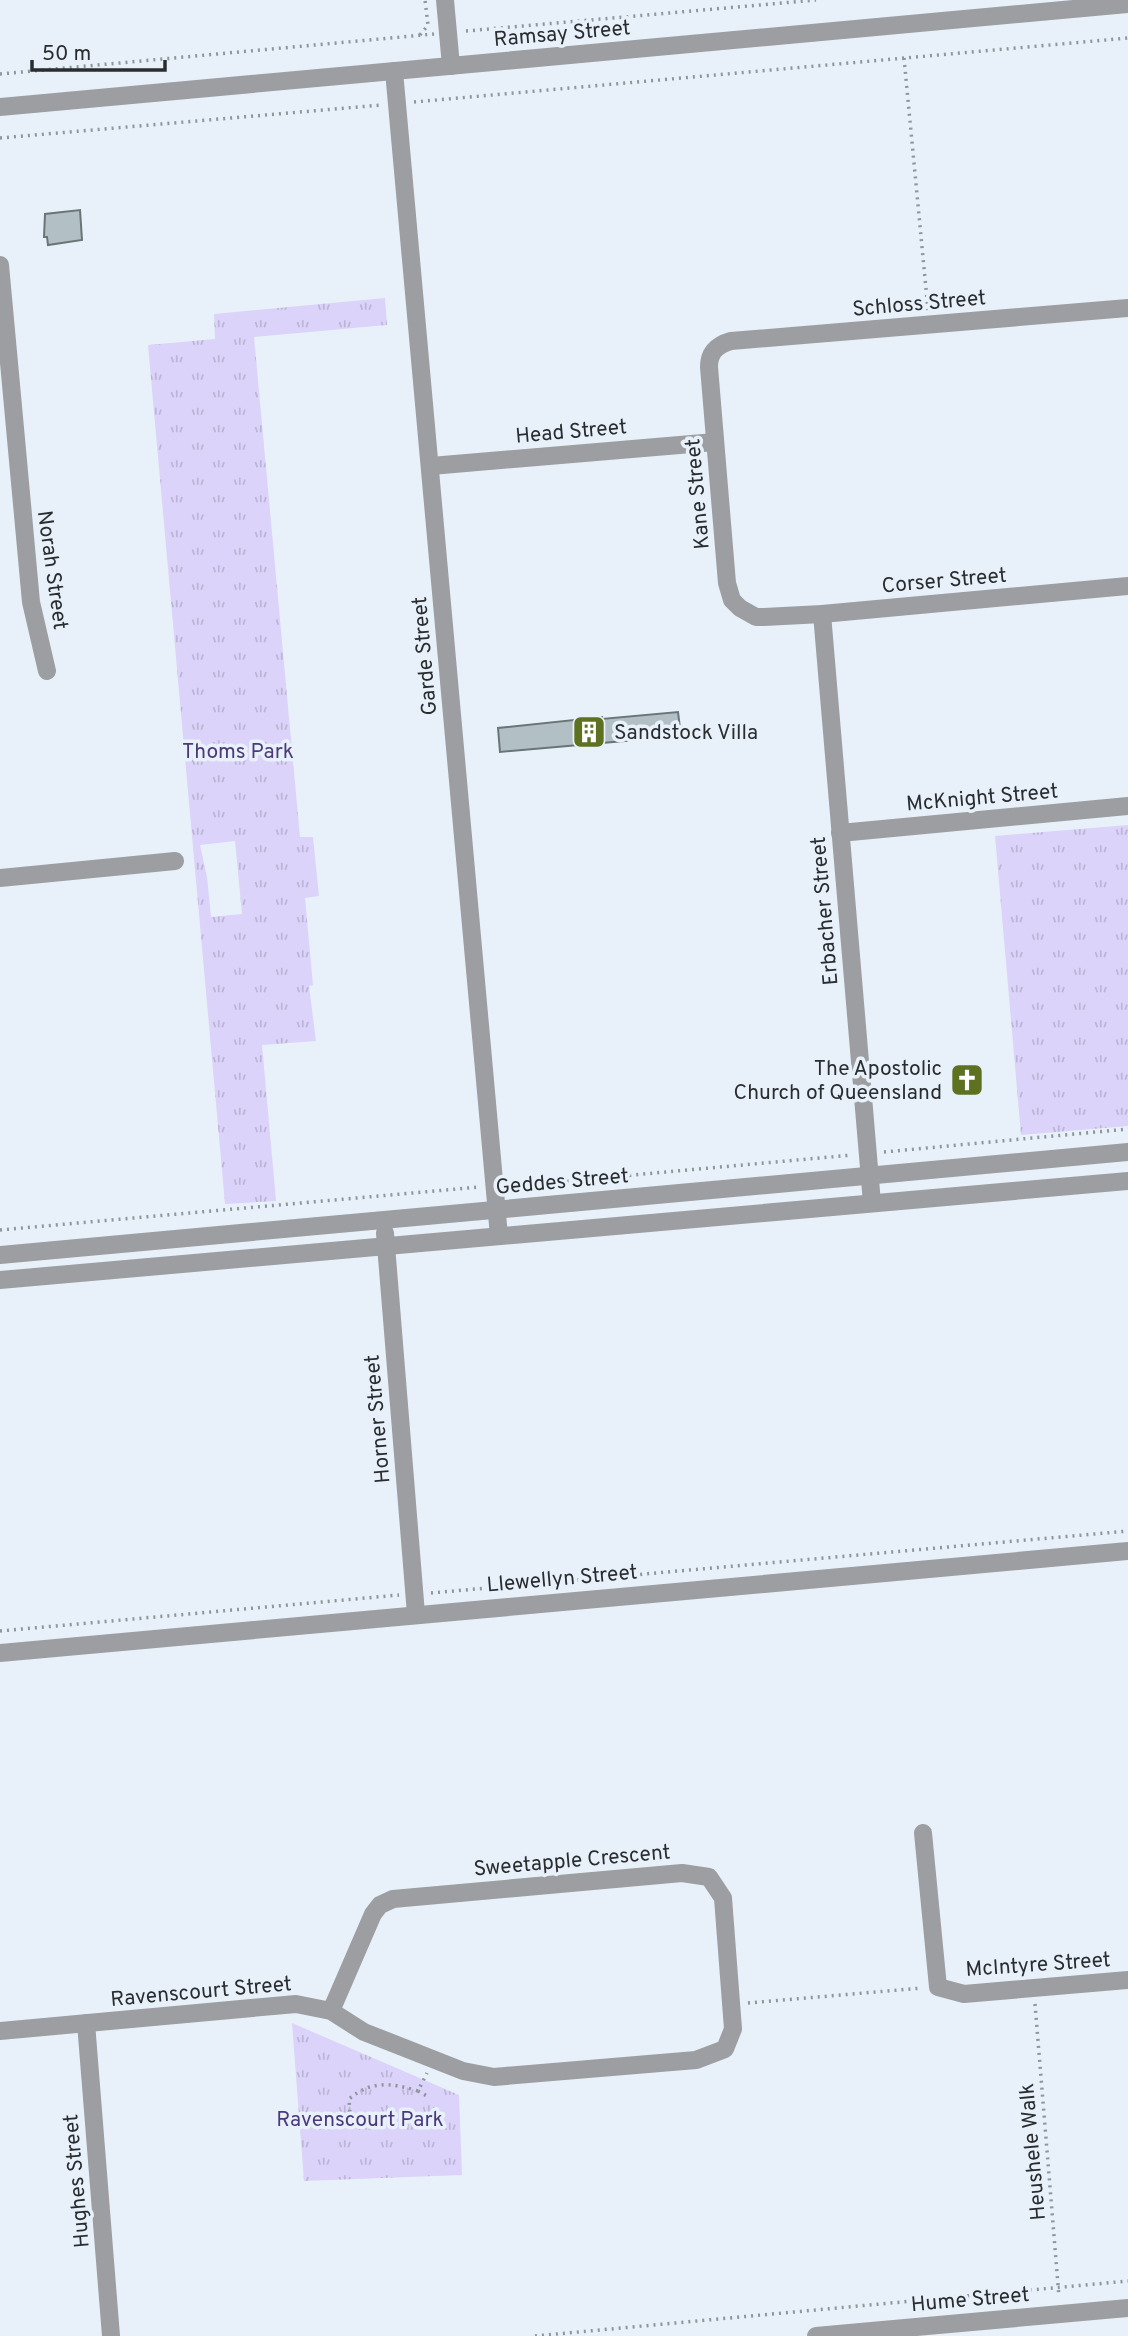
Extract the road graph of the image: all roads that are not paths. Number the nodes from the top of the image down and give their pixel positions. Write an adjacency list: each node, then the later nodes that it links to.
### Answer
1 (445, 0): 3 (street)
2 (1128, 4): 3 (street, Ramsay Street)
3 (451, 66): 4 (street, Ramsay Street)
4 (394, 71): 5 (street, Ramsay Street); 10 (street, Garde Street)
5 (0, 107)
6 (0, 265): 14 (street, Norah Street)
7 (1128, 307): 8 (street, Schloss Street)
8 (716, 348): 9 (street, Kane Street)
9 (715, 442): 10 (street, Head Street); 13 (street, Kane Street)
10 (431, 466): 23 (street, Garde Street)
11 (1128, 586): 12 (street, Corser Street)
12 (821, 614): 13 (street, Corser Street); 16 (street, Erbacher Street)
13 (764, 618)
14 (47, 671)
15 (1128, 806): 16 (street, McKnight Street)
16 (840, 833): 20 (street, Erbacher Street)
17 (175, 862): 18 (street)
18 (0, 878)
19 (1128, 1152): 20 (street, Geddes Street)
20 (870, 1177): 22 (street, Erbacher Street); 23 (street, Geddes Street)
21 (1128, 1181): 22 (street)
22 (872, 1203): 25 (street)
23 (496, 1210): 24 (street, Geddes Street); 25 (street, Garde Street)
24 (384, 1220): 26 (street, Horner Street); 27 (street, Geddes Street)
25 (499, 1236): 26 (street)
26 (386, 1245): 28 (street); 30 (street, Horner Street)
27 (0, 1255)
28 (0, 1280)
29 (1128, 1551): 30 (street, Llewellyn Street)
30 (416, 1614): 31 (street, Llewellyn Street)
31 (0, 1653)
32 (923, 1833): 33 (street, McIntyre Street)
33 (1128, 1980)
34 (331, 2011): 35 (street, Ravenscourt Street); 37 (street, Ravenscourt Street); 37 (street, Sweetapple Crescent)
35 (86, 2023): 36 (street, Ravenscourt Street); 39 (street, Hughes Street)
36 (0, 2031)
37 (725, 2049)
38 (1128, 2308): 40 (street, Hume Street)
39 (111, 2336)
40 (816, 2336)

